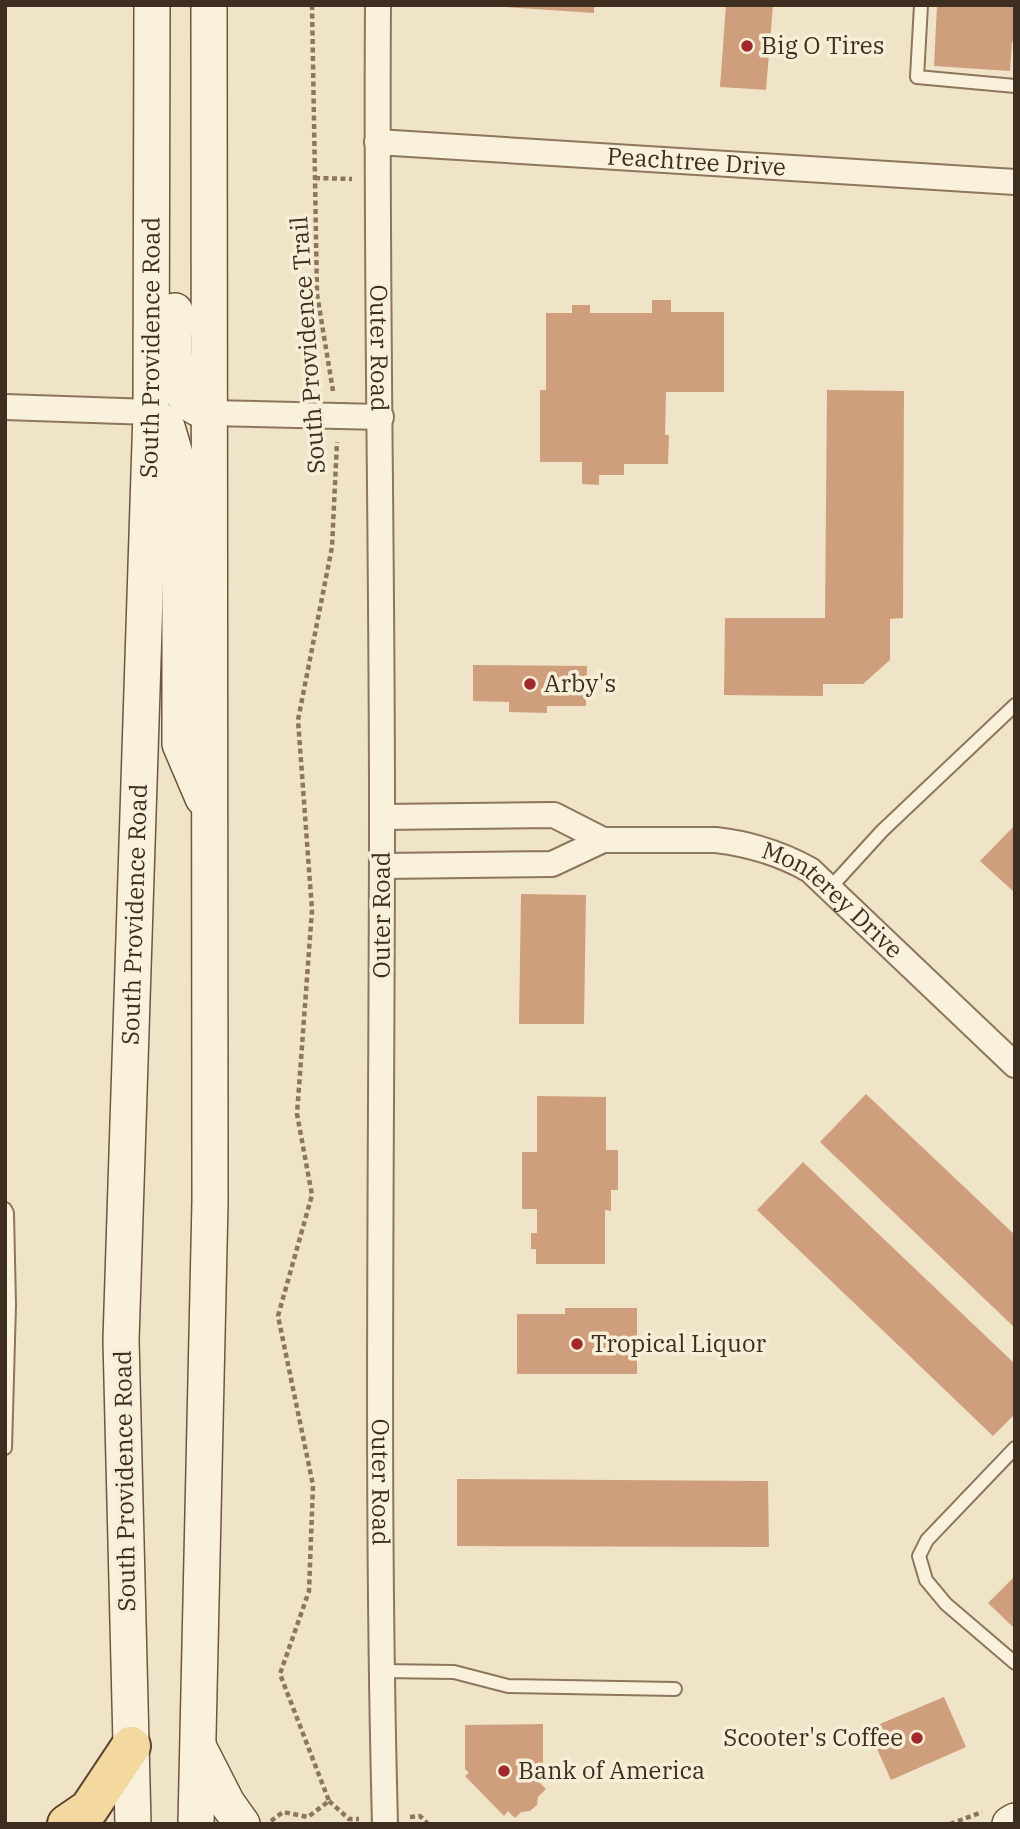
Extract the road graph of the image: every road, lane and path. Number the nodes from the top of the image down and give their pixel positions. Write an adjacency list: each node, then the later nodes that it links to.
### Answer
1 (209, 5): 13 (main road)
2 (312, 5): 8 (path, South Providence Trail)
3 (378, 5): 7 (street, Outer Road)
4 (921, 5): 6 (lane)
5 (152, 19): 12 (main road, South Providence Road); 13 (main road)
6 (1015, 86)
7 (377, 142): 9 (street, Outer Road); 10 (street, Peachtree Drive)
8 (314, 178): 9 (path); 14 (path, South Providence Trail)
9 (377, 180): 15 (street, Outer Road)
10 (1015, 182)
11 (5, 407): 12 (street)
12 (151, 412): 17 (main road); 30 (main road, South Providence Road)
13 (208, 413): 14 (street); 17 (main road)
14 (336, 416): 15 (street); 36 (path, South Providence Trail)
15 (381, 417): 18 (street, Outer Road)
16 (1015, 705): 21 (lane)
17 (209, 814): 31 (main road)
18 (382, 817): 19 (street, Monterey Drive); 20 (street, Outer Road)
19 (603, 840): 20 (street, Monterey Drive); 21 (street, Monterey Drive)
20 (382, 866): 28 (street, Outer Road)
21 (830, 888): 22 (street, Monterey Drive)
22 (1015, 1065)
23 (5, 1209): 24 (lane)
24 (7, 1290): 25 (lane)
25 (5, 1448)
26 (1015, 1448): 27 (lane)
27 (1015, 1663)
28 (381, 1671): 29 (lane); 37 (street, Outer Road)
29 (675, 1689)
30 (131, 1746): 32 (main road); 33 (main road, South Providence Road)
31 (198, 1746): 34 (main road); 35 (main road)
32 (67, 1824)
33 (133, 1824)
34 (196, 1824)
35 (242, 1824)
36 (267, 1824)
37 (385, 1824)

